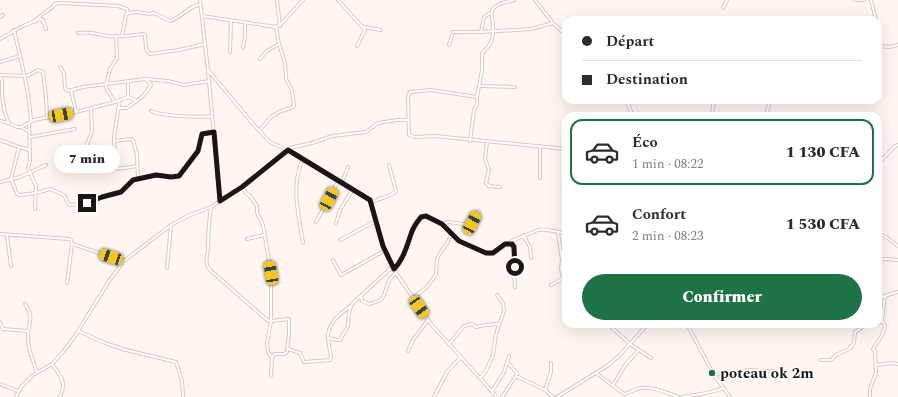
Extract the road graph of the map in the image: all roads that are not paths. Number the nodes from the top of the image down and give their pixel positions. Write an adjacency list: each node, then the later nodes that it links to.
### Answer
1 (76, 0): 12 (street)
2 (200, 0): 13 (street)
3 (276, 0): 25 (street)
4 (303, 0): 25 (street)
5 (338, 0): 26 (street)
6 (514, 0): 16 (street)
7 (535, 0): 23 (street)
8 (727, 0): 14 (street)
9 (855, 0): 10 (street)
10 (864, 0)
11 (871, 0): 19 (street)
12 (75, 3): 15 (street); 22 (street)
13 (200, 5): 15 (street); 18 (street)
14 (723, 8)
15 (128, 12): 36 (street)
16 (492, 12): 31 (street); 33 (street)
17 (3, 15): 20 (street)
18 (202, 16): 21 (street); 38 (street)
19 (875, 16)
20 (0, 17)
21 (231, 21): 24 (street); 45 (street)
22 (34, 22): 28 (street); 29 (street)
23 (553, 22): 31 (street); 32 (street)
24 (244, 23): 27 (street); 44 (street)
25 (280, 26): 27 (street)
26 (363, 26): 30 (street); 42 (street)
27 (276, 27): 39 (street)
28 (46, 29)
29 (14, 30): 37 (street); 46 (street)
30 (380, 30)
31 (493, 31): 33 (street); 57 (street)
32 (562, 31)
33 (481, 32): 40 (street)
34 (78, 33): 35 (street)
35 (116, 36): 36 (street); 56 (street)
36 (122, 36): 38 (street)
37 (0, 39)
38 (205, 44): 50 (street)
39 (279, 44): 47 (street); 77 (street)
40 (449, 45)
41 (898, 45): 43 (street)
42 (357, 46)
43 (882, 47)
44 (243, 48)
45 (230, 52)
46 (20, 56): 48 (street); 52 (street)
47 (260, 59)
48 (0, 62)
49 (60, 67): 59 (street)
50 (208, 70): 55 (street); 77 (street)
51 (0, 76): 52 (street); 74 (street)
52 (25, 76): 70 (street); 73 (street)
53 (145, 79): 54 (street); 55 (street); 63 (street)
54 (128, 81): 56 (street); 60 (street)
55 (209, 81): 69 (street)
56 (106, 85): 59 (street); 64 (street)
57 (479, 86): 58 (street); 61 (street)
58 (515, 87)
59 (71, 90): 68 (street)
60 (128, 97): 62 (street); 63 (street)
61 (477, 97): 71 (street); 82 (street)
62 (120, 100): 64 (street); 66 (street)
63 (137, 101): 66 (street)
64 (115, 102): 65 (street)
65 (91, 108): 68 (street); 97 (street)
66 (119, 108): 83 (street)
67 (151, 111): 69 (street)
68 (76, 112): 70 (street)
69 (212, 116): 79 (street)
70 (47, 118): 73 (street)
71 (408, 120): 82 (street); 90 (street)
72 (0, 121): 74 (street)
73 (30, 122): 75 (street); 78 (street)
74 (9, 123): 75 (street)
75 (21, 127): 78 (street)
76 (75, 129): 80 (street)
77 (259, 131): 90 (street)
78 (30, 132): 80 (street)
79 (214, 132): 99 (street); 108 (street)
80 (30, 137): 89 (street)
81 (0, 140): 87 (street)
82 (470, 140): 84 (street)
83 (114, 141): 95 (street); 97 (street)
84 (487, 142): 86 (street); 105 (street)
85 (898, 145): 92 (street)
86 (540, 146): 88 (street); 100 (street)
87 (19, 147): 89 (street); 101 (street)
88 (562, 149)
89 (30, 150): 98 (street)
90 (288, 150): 91 (street); 104 (street)
91 (303, 159): 102 (street); 129 (street)
92 (882, 160)
93 (46, 165): 98 (street)
94 (389, 165): 109 (street)
95 (137, 166): 97 (street); 99 (street)
96 (348, 166): 102 (street)
97 (115, 168)
98 (29, 173): 101 (street); 107 (street)
99 (138, 178): 107 (street)
100 (540, 178)
101 (11, 179): 103 (street); 107 (street)
102 (340, 181): 106 (street); 114 (street)
103 (0, 182)
104 (242, 187): 108 (street); 122 (street)
105 (500, 187)
106 (353, 189): 109 (street); 115 (street)
107 (36, 193): 111 (street)
108 (220, 201): 110 (street)
109 (372, 202): 113 (street)
110 (211, 207): 117 (street); 160 (street)
111 (35, 209)
112 (479, 211): 116 (street)
113 (376, 220): 127 (street); 134 (street)
114 (316, 222)
115 (336, 222)
116 (442, 224): 121 (street); 144 (street)
117 (171, 226): 141 (street); 143 (street)
118 (558, 233): 119 (street); 123 (street); 137 (street)
119 (562, 233)
120 (0, 234): 124 (street)
121 (451, 234): 130 (street); 156 (street)
122 (264, 235): 126 (street); 160 (street)
123 (524, 235): 128 (street); 135 (street)
124 (7, 236): 131 (street); 142 (street)
125 (882, 236): 133 (street)
126 (247, 239)
127 (340, 240)
128 (513, 240): 130 (street); 132 (street)
129 (303, 243)
130 (507, 243): 132 (street)
131 (72, 244): 141 (street); 148 (street)
132 (513, 245): 150 (street)
133 (898, 246)
134 (384, 251): 136 (street); 144 (street)
135 (531, 258)
136 (333, 260)
137 (562, 260)
138 (562, 260): 145 (street)
139 (882, 260): 140 (street)
140 (898, 260)
141 (124, 261): 169 (street)
142 (11, 266)
143 (167, 268)
144 (393, 268): 146 (street); 153 (street)
145 (562, 271)
146 (396, 272): 153 (street); 156 (street)
147 (562, 279): 149 (street)
148 (67, 283)
149 (551, 285)
150 (515, 287)
151 (898, 292): 154 (street)
152 (497, 295): 163 (street)
153 (360, 296): 158 (street)
154 (885, 296): 155 (street); 161 (street)
155 (882, 297)
156 (413, 298): 159 (street)
157 (25, 304): 168 (street)
158 (352, 304): 170 (street); 170 (street)
159 (428, 320): 171 (street); 175 (street)
160 (271, 321): 173 (street); 178 (street)
161 (882, 321): 185 (street)
162 (0, 322): 168 (street)
163 (499, 324): 171 (street); 192 (street)
164 (612, 328): 172 (street)
165 (644, 328): 172 (street)
166 (689, 328): 189 (street)
167 (861, 328): 180 (street)
168 (28, 331): 186 (street)
169 (78, 331): 183 (street); 201 (street)
170 (328, 338): 173 (street)
171 (449, 344): 177 (street)
172 (630, 344): 174 (street); 188 (street)
173 (288, 349): 178 (street)
174 (639, 350): 179 (street); 194 (street)
175 (408, 351)
176 (509, 356): 181 (street)
177 (461, 357): 192 (street); 202 (street)
178 (272, 358): 190 (street)
179 (651, 358)
180 (821, 360)
181 (507, 361): 191 (street); 198 (street)
182 (551, 363): 196 (street)
183 (52, 364): 186 (street); 200 (street)
184 (898, 364): 185 (street)
185 (876, 365): 210 (street)
186 (37, 372): 197 (street)
187 (781, 372): 189 (street)
188 (596, 373): 194 (street); 206 (street)
189 (714, 374): 195 (street)
190 (271, 376)
191 (516, 376): 196 (street); 204 (street)
192 (480, 378): 198 (street)
193 (0, 384): 197 (street)
194 (613, 385): 207 (street)
195 (723, 388): 208 (street); 209 (street)
196 (545, 390): 205 (street)
197 (18, 391): 199 (street)
198 (491, 391): 203 (street)
199 (16, 397)
200 (60, 397)
201 (183, 397)
202 (434, 397)
203 (497, 397)
204 (502, 397)
205 (553, 397)
206 (557, 397)
207 (678, 397)
208 (682, 397)
209 (730, 397)
210 (870, 397)

